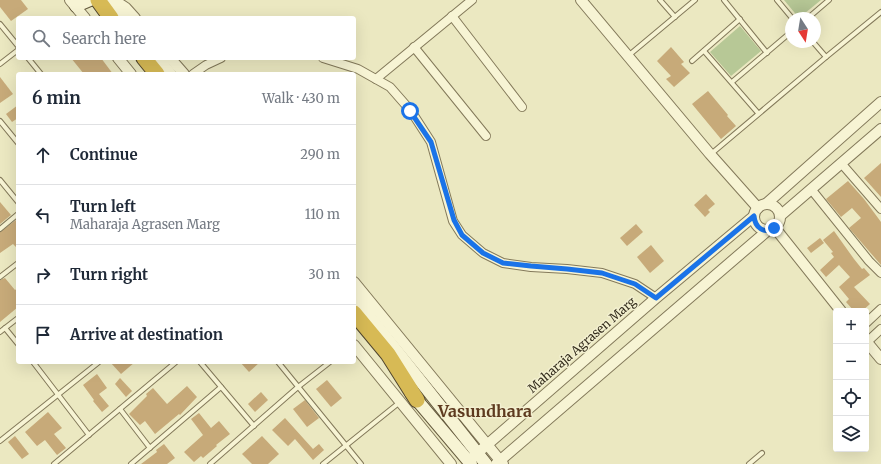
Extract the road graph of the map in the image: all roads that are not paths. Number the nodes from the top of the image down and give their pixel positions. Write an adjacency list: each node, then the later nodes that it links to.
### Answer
1 (91, 0): 12 (main road); 17 (main road)
2 (98, 0): 18 (highway)
3 (107, 0): 19 (main road)
4 (114, 0): 20 (street)
5 (472, 0): 21 (street)
6 (581, 0): 32 (street)
7 (660, 0): 22 (lane)
8 (695, 0): 22 (lane)
9 (724, 0): 23 (lane)
10 (777, 0): 13 (lane)
11 (829, 0): 14 (lane)
12 (73, 3): 16 (street)
13 (787, 12)
14 (815, 12)
15 (881, 12): 33 (lane)
16 (83, 16)
17 (103, 16)
18 (110, 16)
19 (122, 16)
20 (133, 16)
21 (452, 16): 27 (street); 54 (street)
22 (674, 17): 32 (lane)
23 (740, 20): 29 (lane); 31 (lane)
24 (0, 24): 26 (lane)
25 (785, 37): 31 (lane)
26 (16, 44)
27 (414, 48): 51 (street); 58 (street)
28 (819, 48): 33 (lane)
29 (704, 50): 42 (lane); 52 (lane)
30 (16, 52): 43 (lane)
31 (767, 53): 52 (lane)
32 (628, 56): 60 (street)
33 (826, 56): 55 (lane)
34 (30, 60): 44 (lane)
35 (120, 60): 45 (street)
36 (138, 60): 46 (main road)
37 (146, 60): 47 (highway)
38 (159, 60): 48 (main road)
39 (172, 60): 49 (street)
40 (216, 60): 50 (street)
41 (329, 60): 51 (street)
42 (692, 61)
43 (0, 64)
44 (39, 72)
45 (129, 72)
46 (148, 72)
47 (155, 72)
48 (168, 72)
49 (182, 72)
50 (196, 72)
51 (376, 78): 75 (street)
52 (732, 82): 55 (lane)
53 (881, 102): 66 (street, Maharaja Agrasen Marg)
54 (522, 107)
55 (758, 113): 60 (lane)
56 (1, 124): 59 (lane)
57 (881, 129): 61 (street)
58 (486, 136)
59 (16, 141)
60 (710, 154): 66 (street)
61 (841, 163): 63 (street); 65 (street)
62 (0, 181): 64 (lane)
63 (811, 189): 68 (street); 72 (street)
64 (16, 200)
65 (880, 205)
66 (759, 209): 68 (street); 70 (street); 75 (street, Maharaja Agrasen Marg)
67 (16, 216): 69 (lane)
68 (780, 216): 70 (street)
69 (0, 229)
70 (770, 230): 77 (street); 111 (street)
71 (16, 265): 73 (lane)
72 (881, 273)
73 (0, 277)
74 (356, 284): 107 (street)
75 (656, 298): 107 (street, Maharaja Agrasen Marg)
76 (356, 300): 110 (main road)
77 (838, 308)
78 (881, 309): 81 (street)
79 (356, 315): 100 (highway)
80 (16, 320): 83 (lane)
81 (869, 320)
82 (356, 326): 100 (main road)
83 (5, 328): 85 (lane); 87 (lane)
84 (881, 329): 86 (street)
85 (0, 332)
86 (869, 339)
87 (16, 342)
88 (868, 344): 90 (street)
89 (356, 347): 101 (street)
90 (881, 359)
91 (35, 364): 99 (lane)
92 (96, 364): 99 (lane)
93 (174, 364): 102 (lane)
94 (202, 364): 97 (lane)
95 (280, 364): 98 (lane)
96 (327, 364): 98 (lane)
97 (221, 387): 103 (lane); 108 (lane)
98 (298, 387): 103 (lane); 106 (lane)
99 (59, 394): 104 (lane); 105 (lane)
100 (417, 400): 110 (main road)
101 (400, 402): 106 (lane); 117 (street)
102 (120, 409): 104 (lane); 108 (lane)
103 (254, 426): 114 (lane)
104 (89, 435): 112 (lane)
105 (0, 441)
106 (345, 445): 115 (lane); 116 (lane)
107 (487, 445): 110 (street, Maharaja Agrasen Marg); 111 (street)
108 (150, 448): 113 (lane)
109 (762, 453): 119 (lane)
110 (470, 461): 118 (main road)
111 (500, 463)
112 (54, 464)
113 (131, 464)
114 (210, 464)
115 (323, 464)
116 (361, 464)
117 (451, 464)
118 (486, 464)
119 (749, 464)

